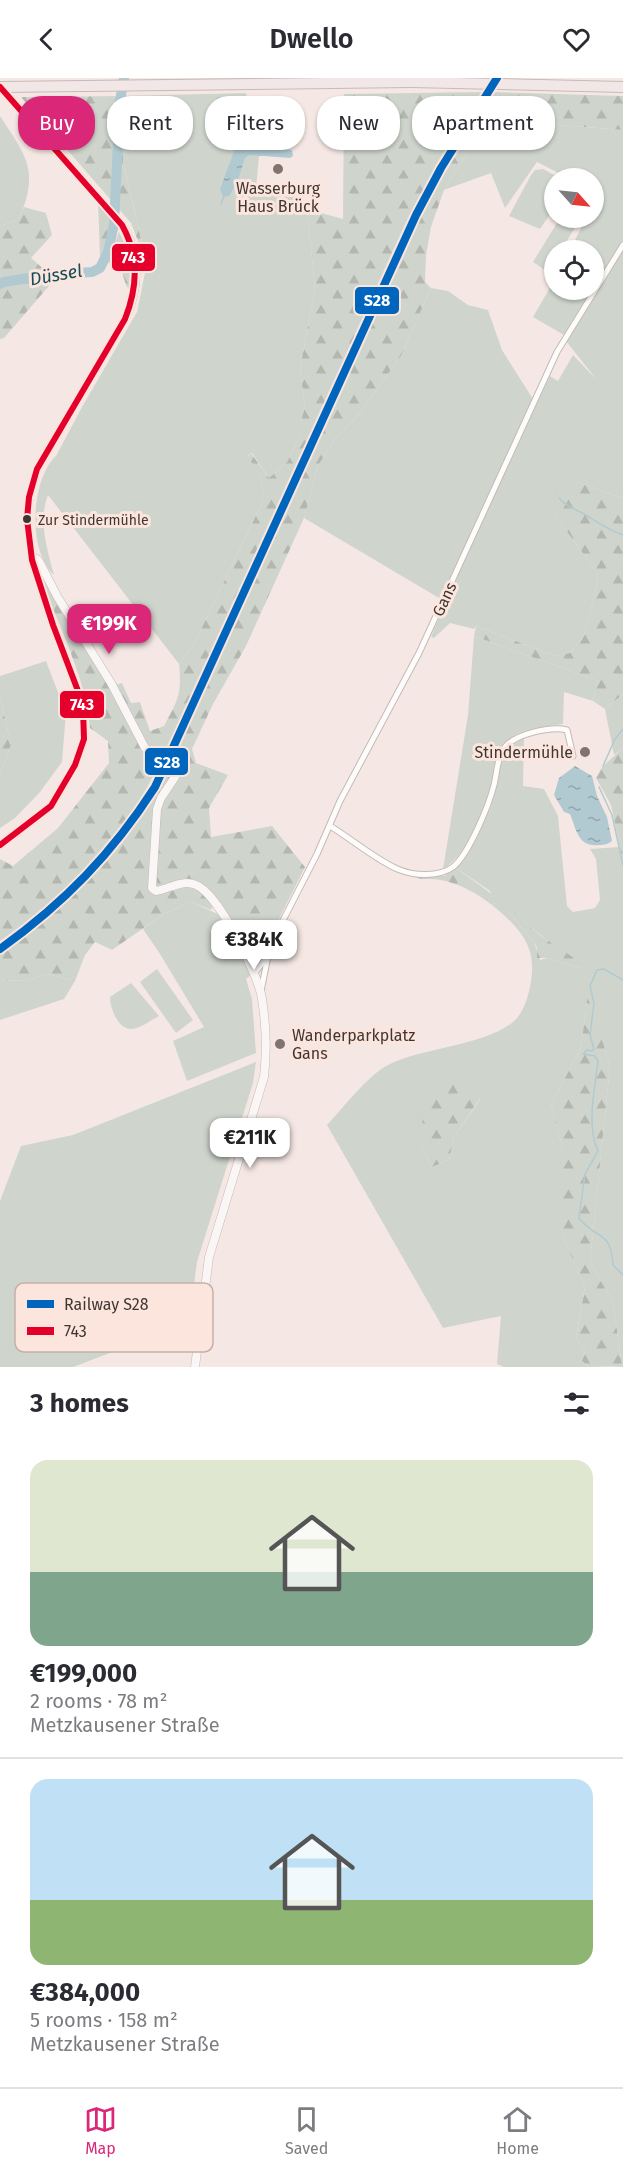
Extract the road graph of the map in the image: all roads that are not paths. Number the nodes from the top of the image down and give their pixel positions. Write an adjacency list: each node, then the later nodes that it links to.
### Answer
1 (623, 87): 2 (highway, bridge)
2 (0, 88): 4 (street)
3 (623, 245): 6 (street, Gans)
4 (32, 560): 7 (street); 9 (street)
5 (573, 756): 6 (street)
6 (330, 826): 8 (street, Gans)
7 (0, 845)
8 (269, 954): 9 (street, Gans); 10 (street, Gans)
9 (254, 974): 10 (street)
10 (261, 991): 11 (street)
11 (206, 1283)
12 (197, 1352): 13 (street)
13 (195, 1367)

